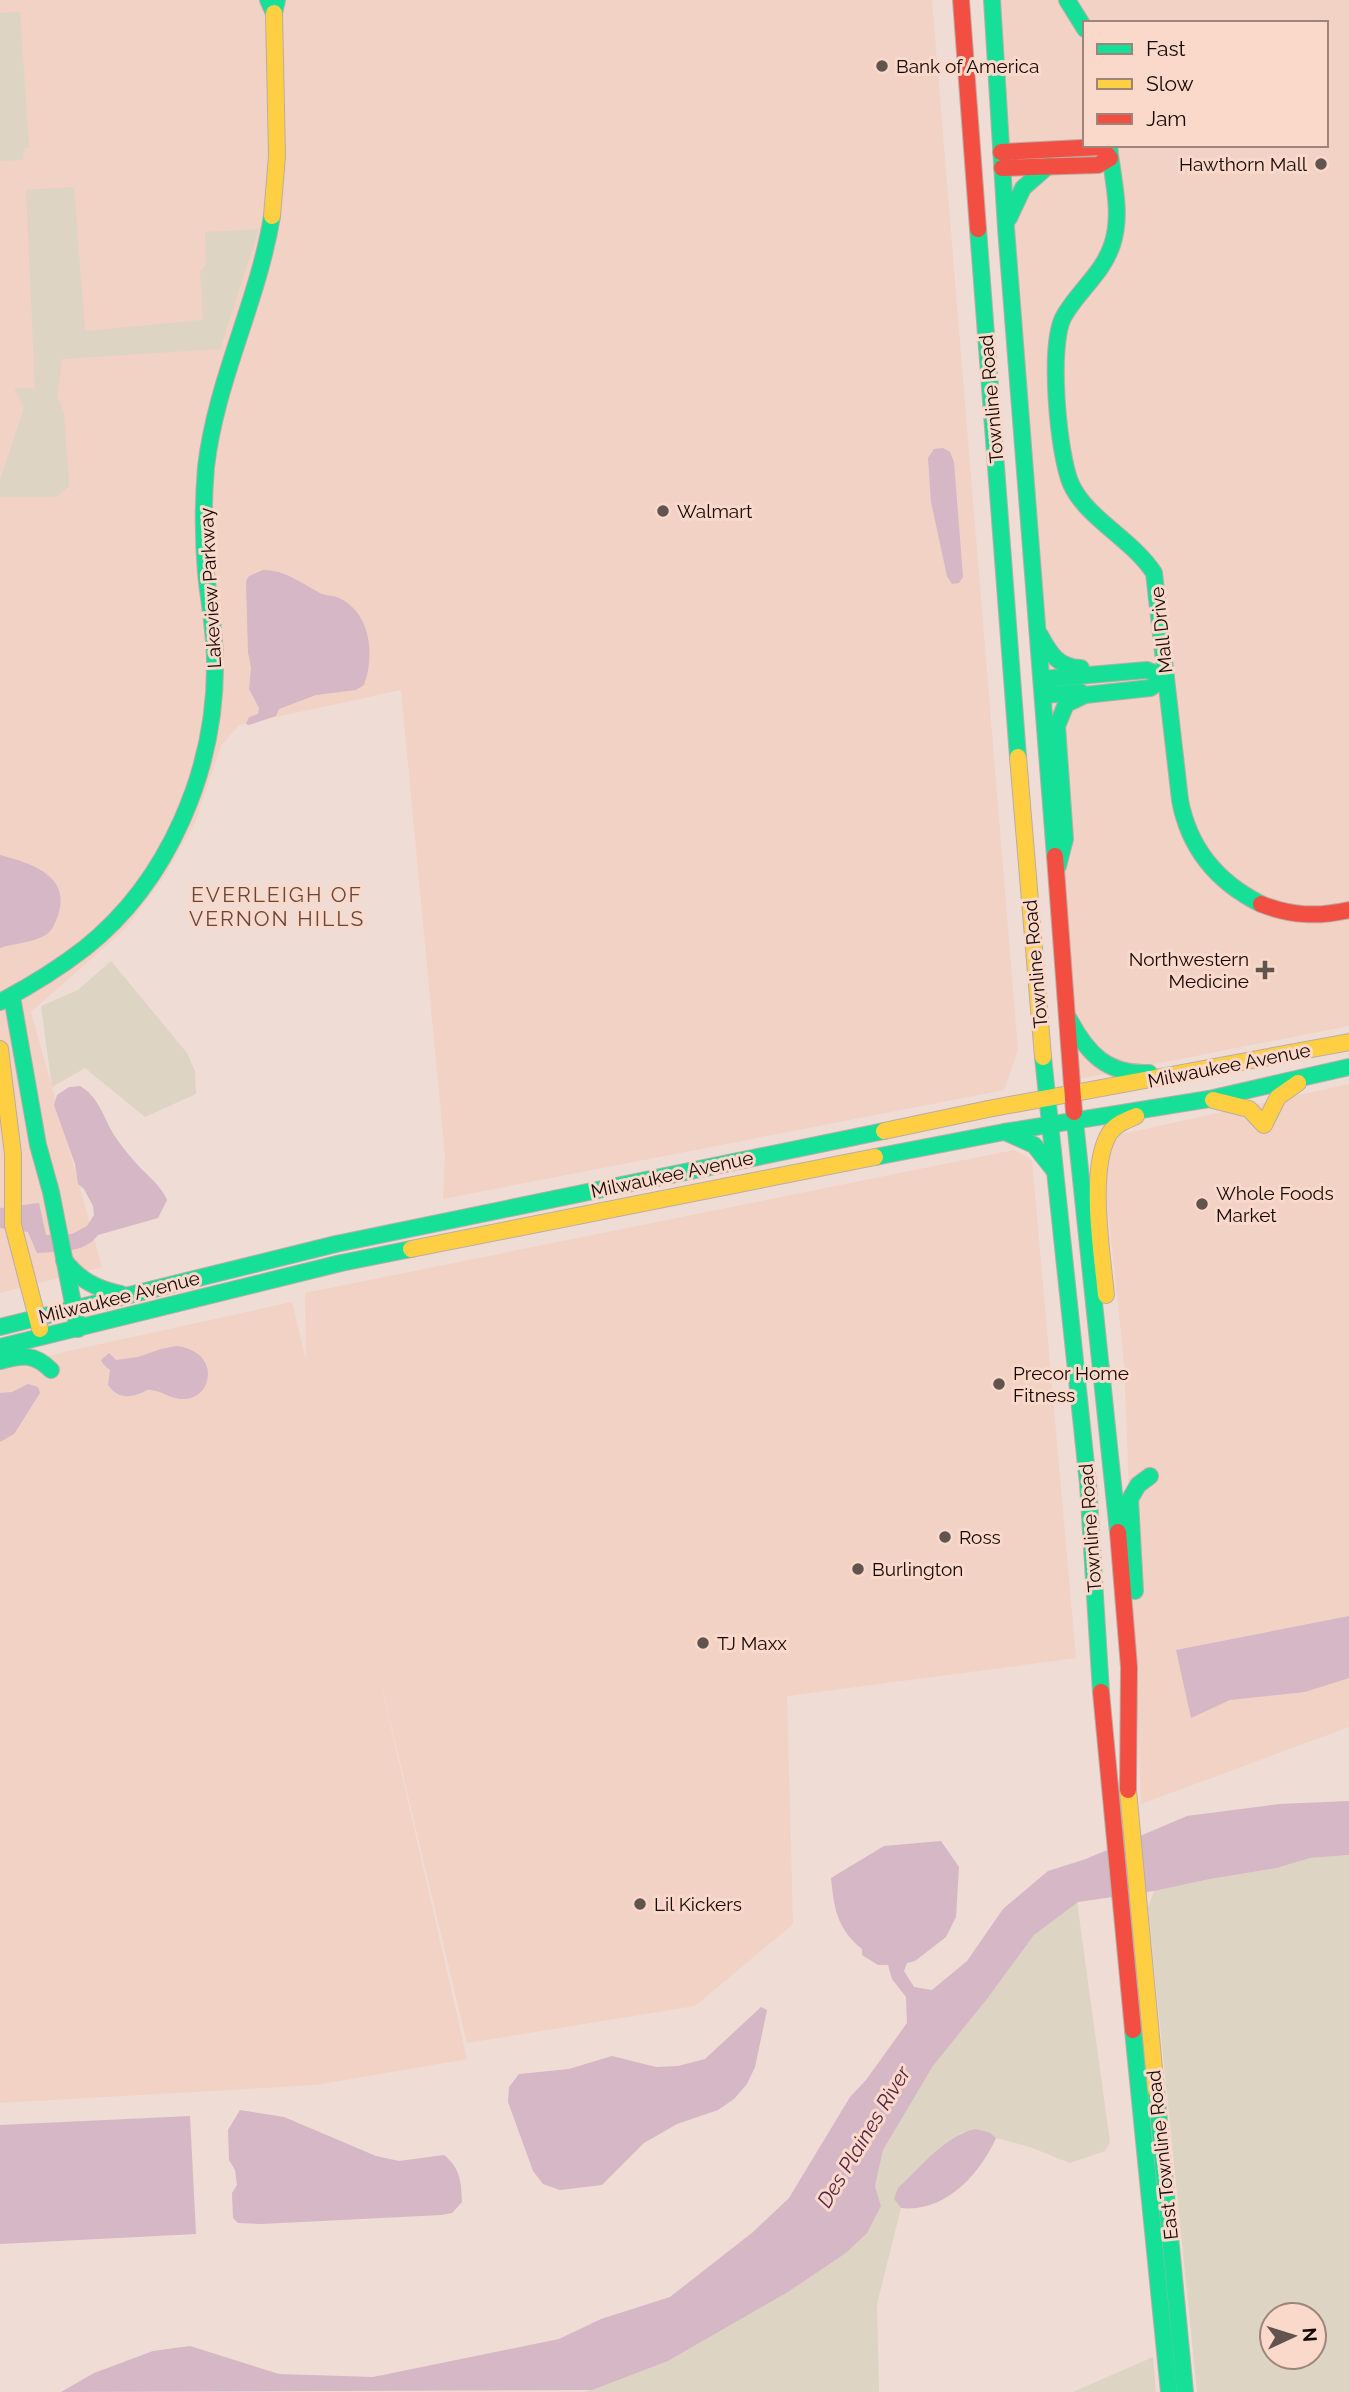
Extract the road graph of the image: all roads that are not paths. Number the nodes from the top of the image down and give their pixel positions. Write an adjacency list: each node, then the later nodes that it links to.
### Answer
1 (961, 0): 26 (main road, Townline Road)
2 (992, 0): 7 (main road, Townline Road)
3 (1067, 0): 5 (main road)
4 (273, 4): 18 (main road, Lakeview Parkway)
5 (1083, 26)
6 (1110, 152): 7 (main road); 8 (main road); 12 (main road, Mall Drive)
7 (1001, 160): 8 (main road); 9 (main road, Townline Road)
8 (1048, 166): 9 (main road)
9 (1006, 228): 10 (main road, Townline Road)
10 (1039, 633): 11 (main road); 13 (main road, Townline Road)
11 (1131, 671): 12 (main road); 13 (main road)
12 (1166, 678): 15 (main road); 17 (main road, Mall Drive)
13 (1043, 679): 14 (main road, Townline Road)
14 (1044, 695): 15 (main road); 16 (main road, Townline Road)
15 (1085, 695): 16 (main road)
16 (1056, 875): 19 (main road, Townline Road)
17 (1349, 910)
18 (6, 999): 33 (main road)
19 (1065, 1011): 22 (main road); 25 (main road, Townline Road)
20 (1349, 1042): 22 (main road, Milwaukee Avenue)
21 (0, 1049): 36 (main road)
22 (1271, 1056): 25 (main road, Milwaukee Avenue)
23 (1349, 1067): 24 (main road, Milwaukee Avenue)
24 (1307, 1077): 27 (main road, Milwaukee Avenue); 27 (main road)
25 (1073, 1094): 26 (main road, Milwaukee Avenue); 29 (main road, Townline Road)
26 (1047, 1098): 30 (main road, Townline Road); 34 (main road, Milwaukee Avenue)
27 (1209, 1099): 28 (main road, Milwaukee Avenue)
28 (1145, 1110): 29 (main road, Milwaukee Avenue); 43 (main road)
29 (1076, 1121): 30 (main road, Milwaukee Avenue); 43 (main road, Townline Road)
30 (1051, 1124): 31 (main road, Milwaukee Avenue); 32 (main road, Townline Road)
31 (1004, 1132): 32 (main road); 38 (main road, Milwaukee Avenue)
32 (1055, 1172): 47 (main road, Townline Road)
33 (63, 1258): 34 (main road); 35 (main road)
34 (128, 1295): 35 (main road, Milwaukee Avenue)
35 (73, 1308): 36 (main road, Milwaukee Avenue); 38 (main road)
36 (37, 1318): 37 (main road, Milwaukee Avenue); 39 (main road)
37 (0, 1327)
38 (78, 1329): 39 (main road, Milwaukee Avenue)
39 (42, 1337): 40 (main road, Milwaukee Avenue)
40 (0, 1347)
41 (0, 1361): 42 (main road)
42 (51, 1370)
43 (1110, 1449): 45 (main road, Townline Road)
44 (1150, 1476): 45 (main road)
45 (1129, 1667): 46 (main road, Townline Road)
46 (1139, 1919): 49 (main road, East Townline Road)
47 (1123, 1927): 48 (main road, East Townline Road)
48 (1168, 2392)
49 (1185, 2392)

